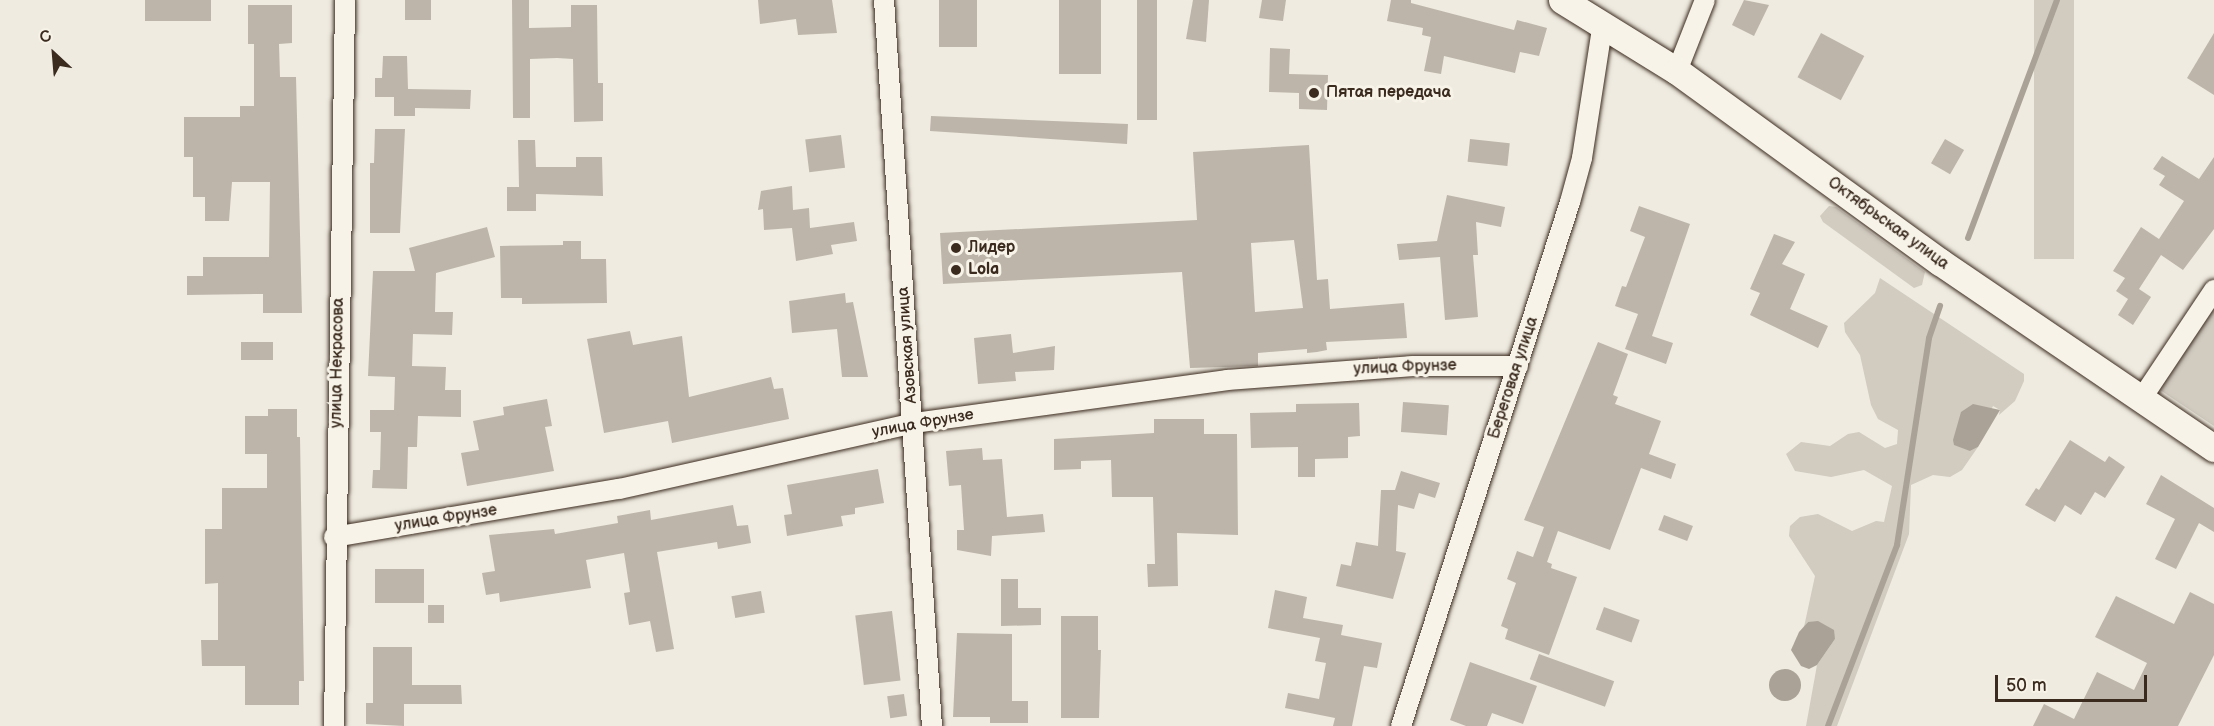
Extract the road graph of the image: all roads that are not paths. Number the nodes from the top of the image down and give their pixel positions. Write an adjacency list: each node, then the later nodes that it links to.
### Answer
1 (345, 0): 12 (street, улица Некрасова)
2 (884, 0): 10 (street, Азовская улица)
3 (1562, 0): 5 (street, Октябрьская улица)
4 (1705, 0): 6 (street)
5 (1603, 23): 6 (street, Октябрьская улица); 8 (street, Береговая улица)
6 (1677, 71): 9 (street, Октябрьская улица)
7 (2214, 290): 9 (street)
8 (1518, 366): 10 (street, улица Фрунзе); 15 (street, Береговая улица)
9 (2142, 398): 11 (street, Октябрьская улица)
10 (914, 423): 12 (street, улица Фрунзе); 14 (street, Азовская улица)
11 (2214, 448)
12 (334, 537): 13 (street, улица Некрасова)
13 (334, 726)
14 (932, 726)
15 (1401, 726)

